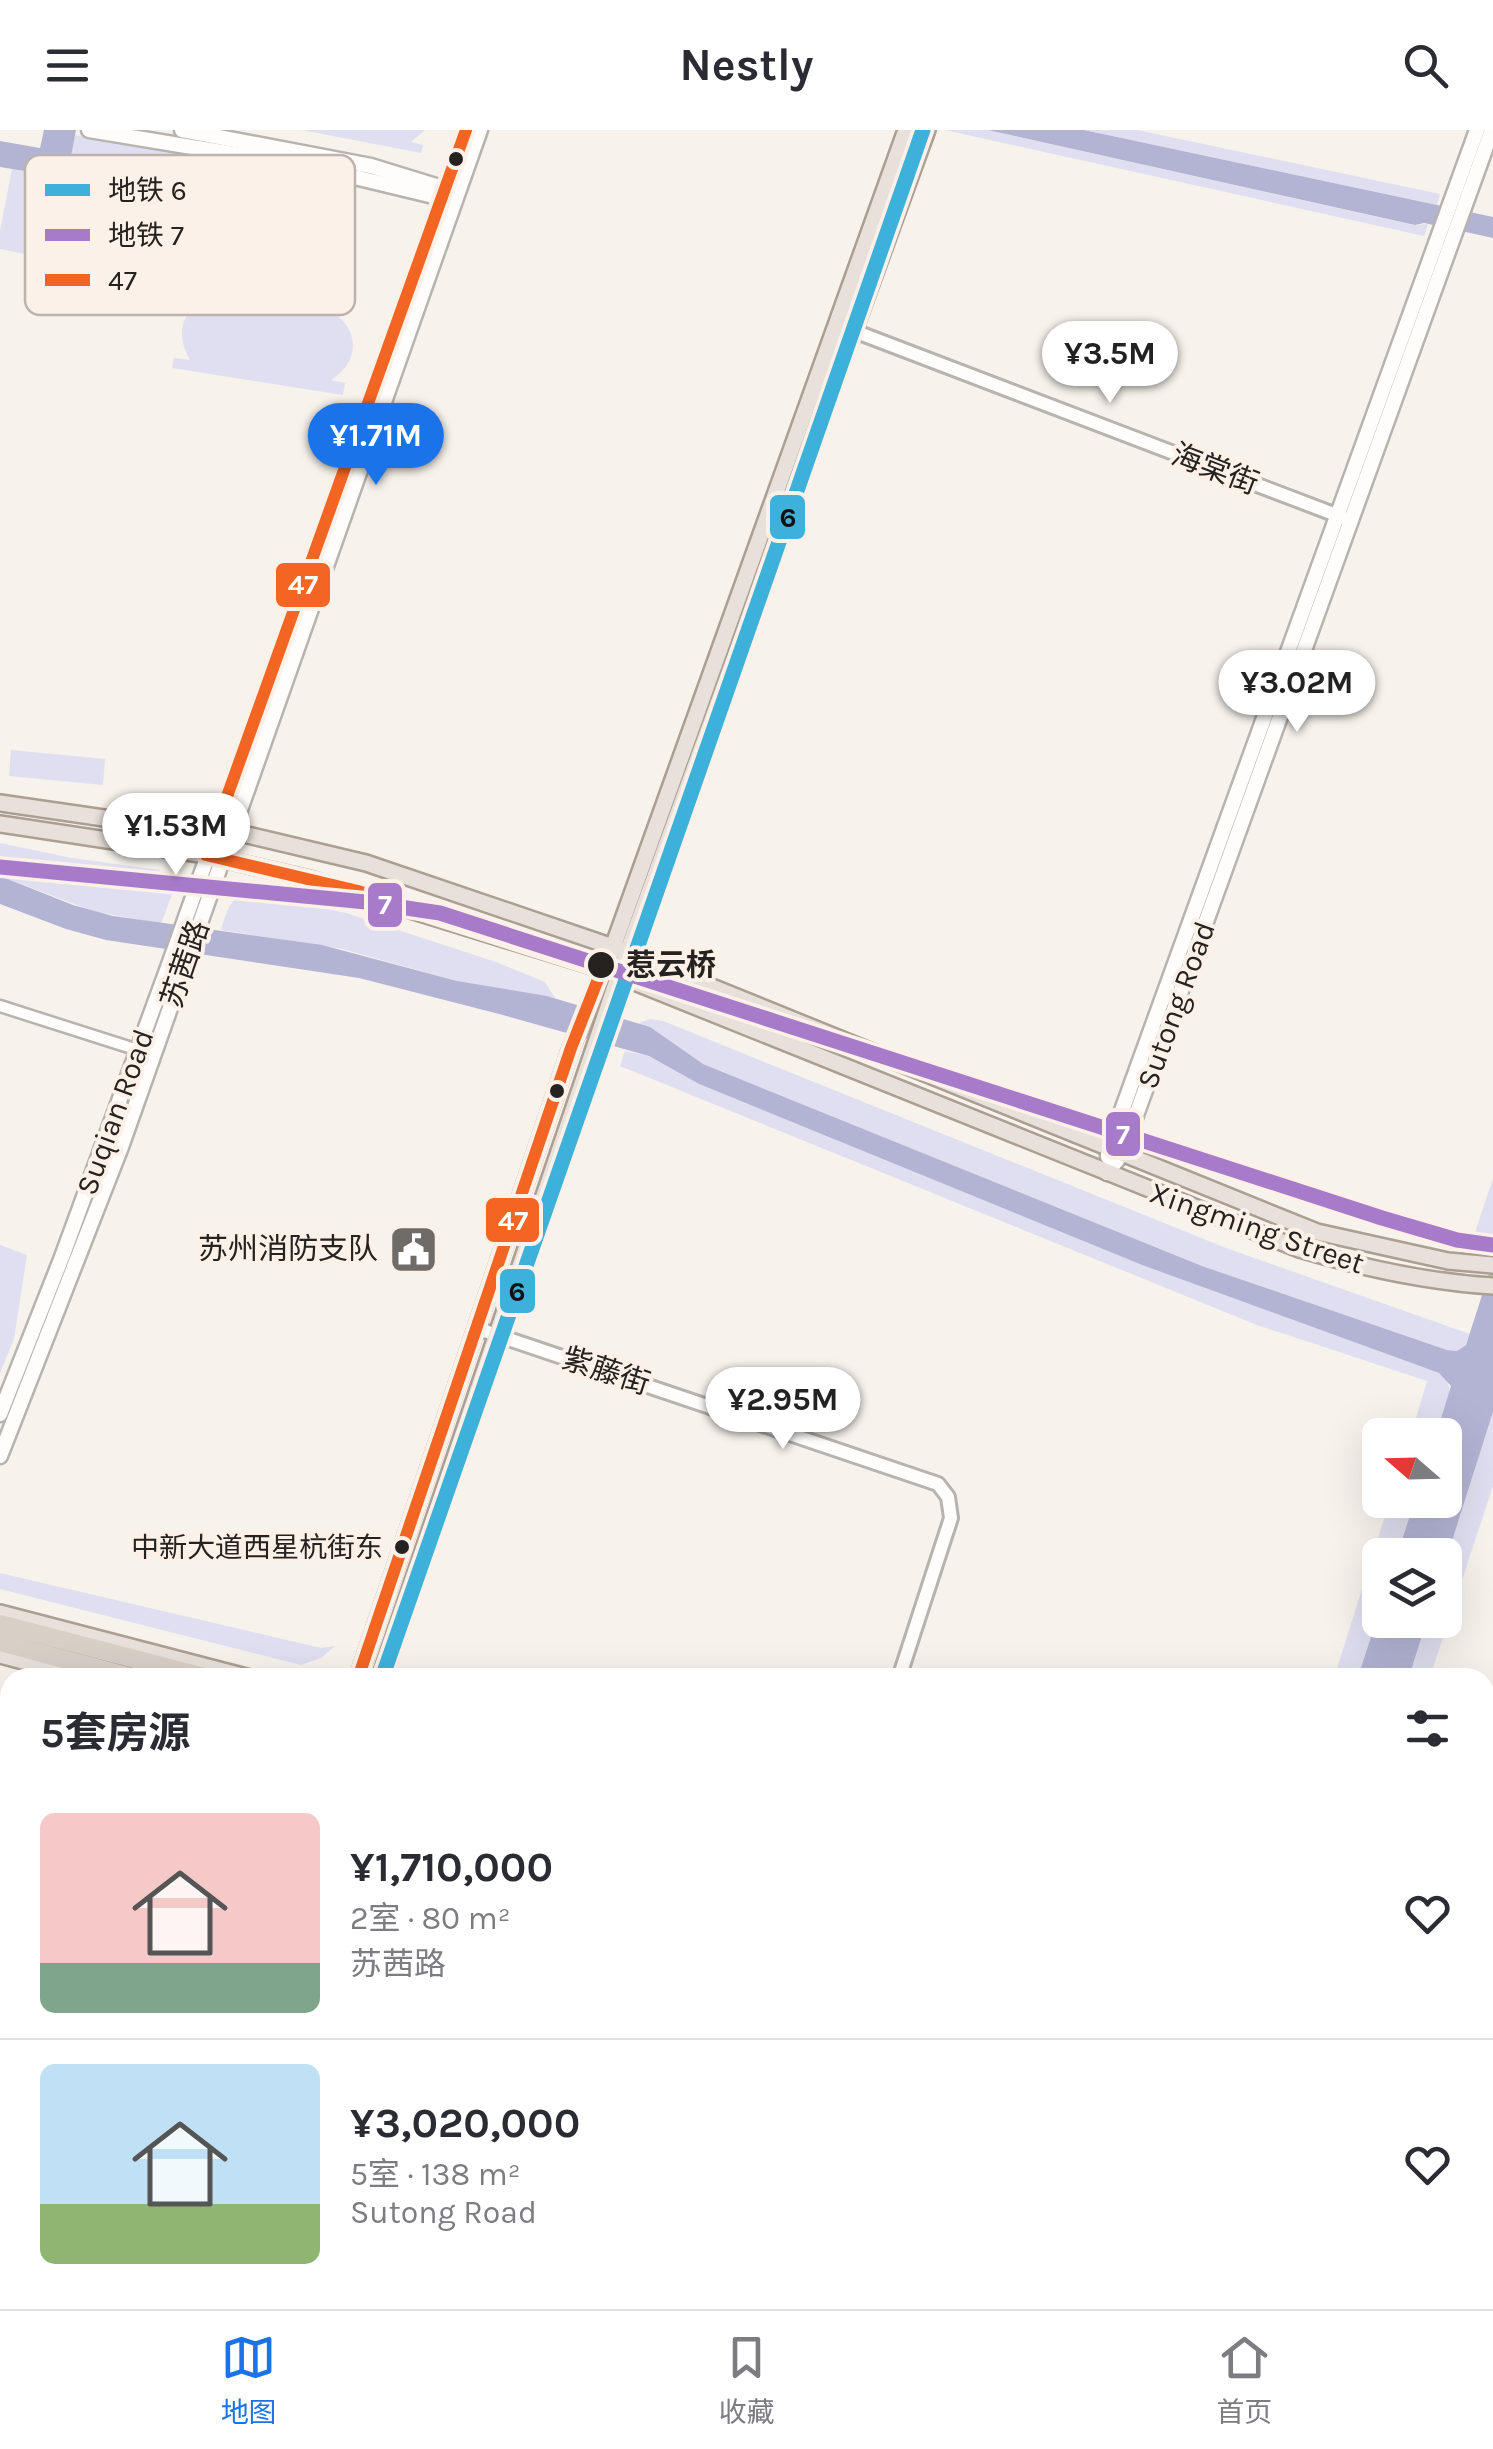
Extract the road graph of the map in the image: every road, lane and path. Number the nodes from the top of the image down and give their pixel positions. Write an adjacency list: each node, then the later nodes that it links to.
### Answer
1 (88, 130): 9 (main road)
2 (182, 130): 10 (main road)
3 (466, 130): 14 (main road)
4 (480, 130): 14 (main road)
5 (906, 130): 22 (main road)
6 (927, 130): 15 (main road)
7 (1477, 130): 13 (main road, Sutong Road)
8 (1492, 130): 13 (main road, Sutong Road)
9 (240, 155)
10 (319, 155)
11 (355, 166): 14 (main road)
12 (355, 175): 14 (main road)
13 (1466, 183): 16 (main road, Sutong Road)
14 (447, 194): 19 (main road); 20 (main road)
15 (854, 331): 16 (street, 海棠街); 22 (main road)
16 (1345, 518): 28 (main road, Sutong Road)
17 (0, 803): 20 (main road, Xingming Street)
18 (0, 824): 21 (main road, Xingming Street)
19 (231, 831): 20 (main road, Xingming Street); 21 (main road); 22 (main road, Xingming Street)
20 (214, 834): 21 (main road)
21 (214, 857): 23 (main road, 苏茜路); 24 (main road, Xingming Street)
22 (620, 950): 24 (main road); 25 (main road); 28 (main road, Xingming Street)
23 (177, 964): 27 (main road, Suqian Road); 35 (main road, 苏茜路)
24 (602, 969): 25 (main road, Xingming Street); 32 (main road)
25 (619, 976): 29 (main road, Xingming Street); 33 (main road)
26 (0, 1006): 27 (street)
27 (138, 1050): 34 (main road, Suqian Road)
28 (1115, 1152): 29 (main road, Sutong Road); 30 (main road, Xingming Street)
29 (1107, 1173): 31 (main road, Xingming Street)
30 (1493, 1265)
31 (1493, 1286)
32 (476, 1328): 33 (street, 紫藤街); 44 (main road)
33 (496, 1334): 45 (main road); 46 (street, 紫藤街)
34 (0, 1414)
35 (0, 1456)
36 (0, 1613): 43 (main road)
37 (0, 1624): 42 (highway)
38 (0, 1642): 41 (highway)
39 (0, 1655): 40 (main road)
40 (49, 1668)
41 (97, 1668)
42 (169, 1668)
43 (212, 1668)
44 (361, 1668)
45 (383, 1668)
46 (902, 1668)

